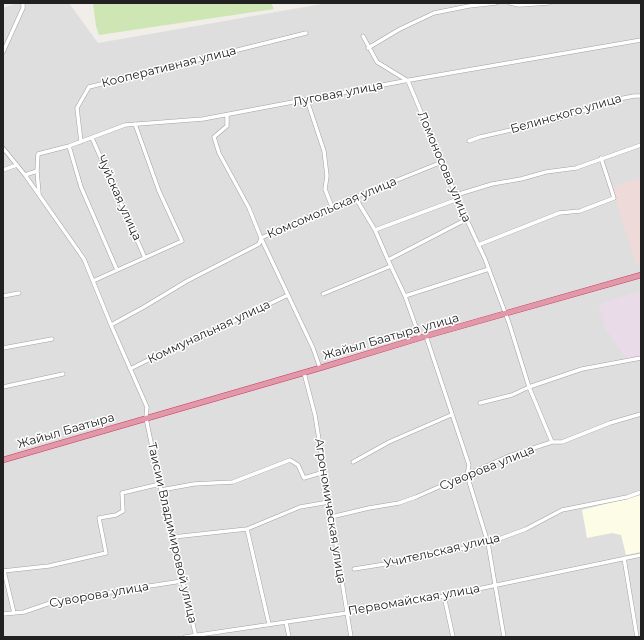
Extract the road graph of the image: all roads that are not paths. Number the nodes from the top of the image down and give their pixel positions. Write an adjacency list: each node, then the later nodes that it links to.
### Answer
1 (22, 3): 9 (street)
2 (496, 3): 8 (street)
3 (510, 3): 4 (street)
4 (549, 3)
5 (306, 33): 17 (street, Кооперативная улица)
6 (362, 36): 8 (street)
7 (641, 40): 10 (street, Луговая улица)
8 (368, 48): 10 (street)
9 (3, 52)
10 (408, 81): 12 (street, Луговая улица); 22 (street, Ломоносова улица)
11 (641, 96): 16 (street, Белинского улица)
12 (307, 100): 13 (street, Луговая улица); 31 (street)
13 (227, 114): 14 (street, Луговая улица); 34 (street)
14 (135, 124): 15 (street, Луговая улица); 36 (street)
15 (92, 138): 17 (street, Луговая улица); 36 (street, Чуйская улица)
16 (469, 141)
17 (81, 142): 19 (street, Луговая улица)
18 (641, 145): 21 (street)
19 (69, 146): 25 (street, Луговая улица); 40 (street)
20 (3, 148): 23 (street)
21 (602, 158): 28 (street); 35 (street)
22 (442, 162): 28 (street, Ломоносова улица); 29 (street, Комсомольская улица)
23 (17, 165): 24 (street); 26 (street)
24 (3, 170)
25 (37, 171): 26 (street); 27 (street)
26 (25, 175): 27 (street)
27 (39, 194): 42 (street)
28 (456, 195): 30 (street, Ломоносова улица)
29 (355, 197): 31 (street, Комсомольская улица); 33 (street)
30 (458, 199): 32 (street, Ломоносова улица); 33 (street)
31 (332, 206): 34 (street, Комсомольская улица)
32 (467, 219): 35 (street, Ломоносова улица); 37 (street)
33 (375, 230): 37 (street)
34 (261, 238): 45 (street); 49 (street, Комсомольская улица)
35 (478, 245): 39 (street, Ломоносова улица)
36 (146, 258): 40 (street)
37 (388, 260): 38 (street)
38 (391, 266): 44 (street); 47 (street)
39 (488, 269): 47 (street); 48 (street, Ломоносова улица)
40 (117, 270): 42 (street)
41 (641, 275): 48 (highway, Жайыл Баатыра улица)
42 (93, 281): 49 (street)
43 (20, 293): 46 (street)
44 (322, 294)
45 (288, 295): 55 (street); 56 (street, Коммунальная улица)
46 (3, 296)
47 (405, 296): 51 (street)
48 (506, 314): 50 (highway, Жайыл Баатыра улица); 60 (street, Ломоносова улица)
49 (111, 325): 56 (street)
50 (426, 336): 51 (highway, Жайыл Баатыра улица); 63 (street)
51 (420, 338): 55 (highway, Жайыл Баатыра улица)
52 (52, 339): 53 (street)
53 (3, 348)
54 (641, 358): 60 (street)
55 (320, 368): 57 (highway, Жайыл Баатыра улица)
56 (130, 369): 64 (street)
57 (304, 373): 64 (highway, Жайыл Баатыра улица); 68 (street, Агрономическая улица)
58 (62, 374): 59 (street)
59 (3, 387)
60 (529, 387): 61 (street); 65 (street, Ломоносова улица)
61 (480, 403)
62 (641, 414): 65 (street, Суворова улица)
63 (451, 415): 67 (street); 69 (street)
64 (146, 418): 66 (highway, Жайыл Баатыра); 70 (street, Таисии Владимировой улица)
65 (552, 442): 69 (street, Суворова улица)
66 (3, 460)
67 (353, 462)
68 (324, 472): 71 (street); 73 (street, Агрономическая улица)
69 (467, 475): 74 (street, Суворова улица); 77 (street)
70 (160, 484): 71 (street, Таисии Владимировой улица); 81 (street)
71 (161, 490): 76 (street, Таисии Владимировой улица)
72 (641, 492): 77 (street, Учительская улица)
73 (329, 502): 74 (street, Агрономическая улица); 75 (street)
74 (331, 517): 86 (street, Агрономическая улица)
75 (247, 529): 76 (street); 89 (street)
76 (173, 537): 82 (street, Таисии Владимировой улица)
77 (488, 543): 80 (street, Учительская улица); 83 (street)
78 (641, 555): 79 (street, Первомайская улица)
79 (624, 558): 83 (street, Первомайская улица); 96 (street)
80 (354, 569)
81 (4, 571): 85 (street)
82 (182, 581): 85 (street, Суворова улица); 90 (street, Таисии Владимировой улица)
83 (495, 585): 84 (street, Первомайская улица); 95 (street)
84 (444, 596): 86 (street, Первомайская улица); 94 (street)
85 (14, 613): 87 (street, Суворова улица)
86 (347, 613): 88 (street, Первомайская улица); 93 (street, Агрономическая улица)
87 (3, 614)
88 (286, 622): 89 (street, Первомайская улица); 92 (street)
89 (269, 624): 90 (street, Первомайская улица)
90 (196, 636): 91 (street, Первомайская улица)
91 (185, 637)
92 (289, 637)
93 (351, 637)
94 (453, 637)
95 (504, 637)
96 (637, 637)

